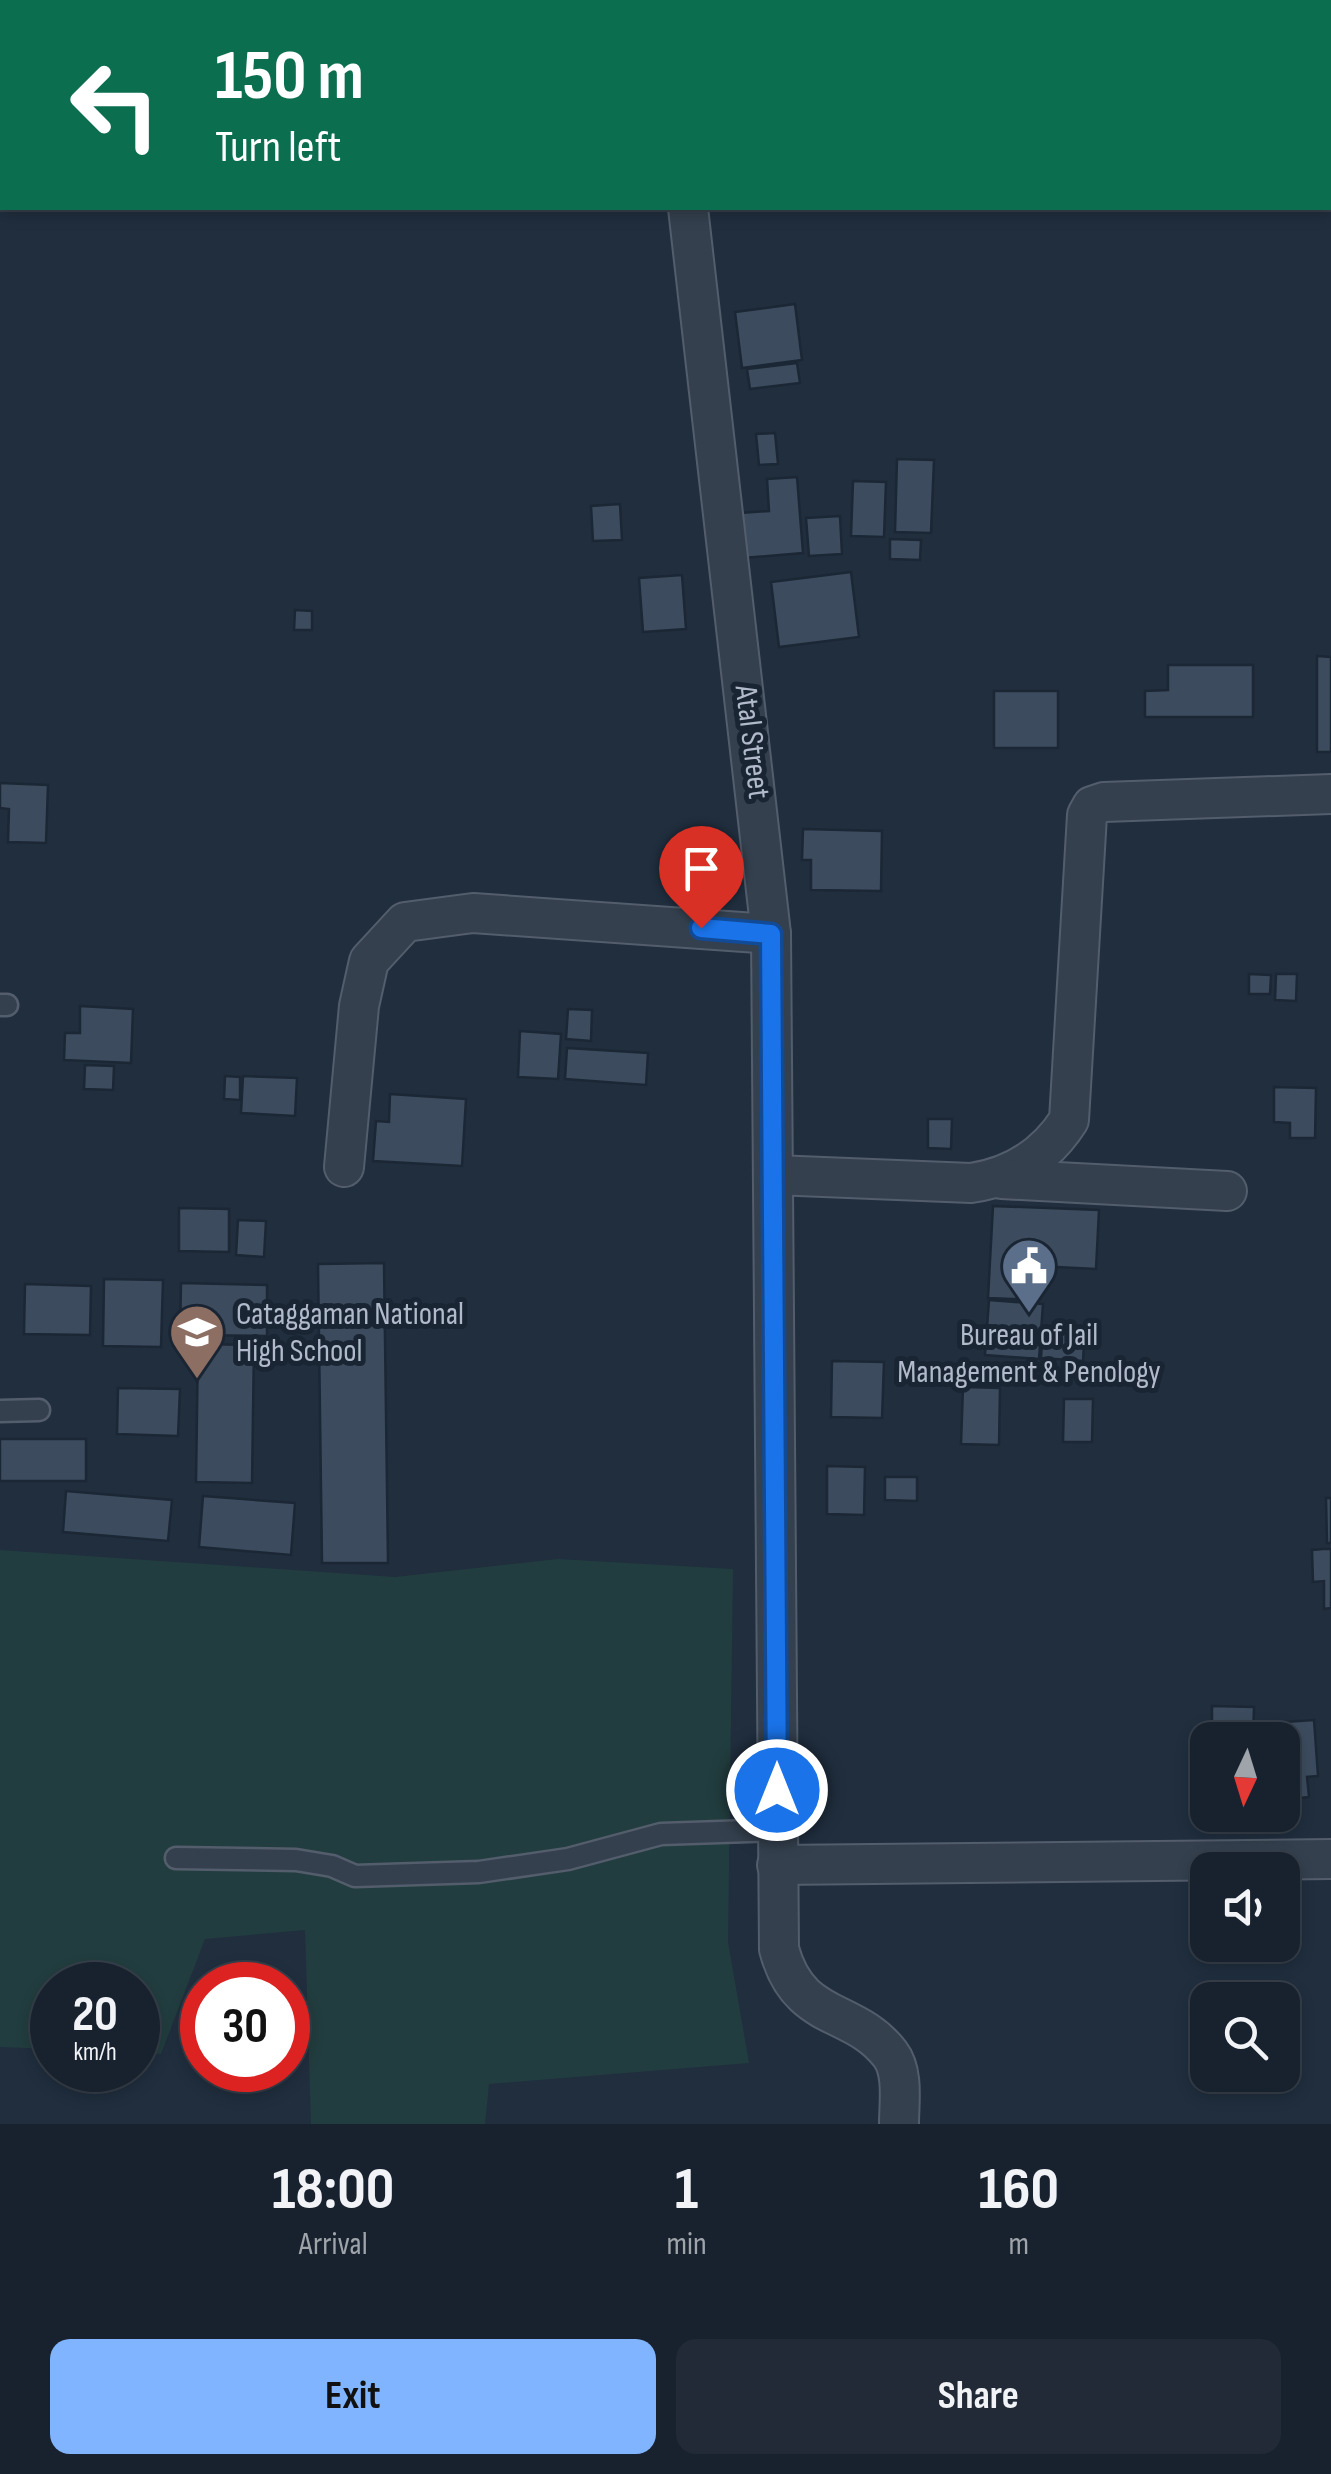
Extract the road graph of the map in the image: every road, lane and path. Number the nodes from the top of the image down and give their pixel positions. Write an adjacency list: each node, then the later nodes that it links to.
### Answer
1 (688, 210): 3 (street, Atal Street)
2 (1331, 794): 6 (street)
3 (771, 934): 4 (street); 5 (street, Atal Street)
4 (344, 1167)
5 (774, 1174): 6 (street); 10 (street, Atal Street)
6 (1002, 1179): 7 (street)
7 (1227, 1191)
8 (39, 1410): 9 (lane)
9 (0, 1411)
10 (777, 1848): 11 (lane); 12 (street); 13 (street, Atal Street)
11 (176, 1858)
12 (1331, 1859)
13 (899, 2124)

